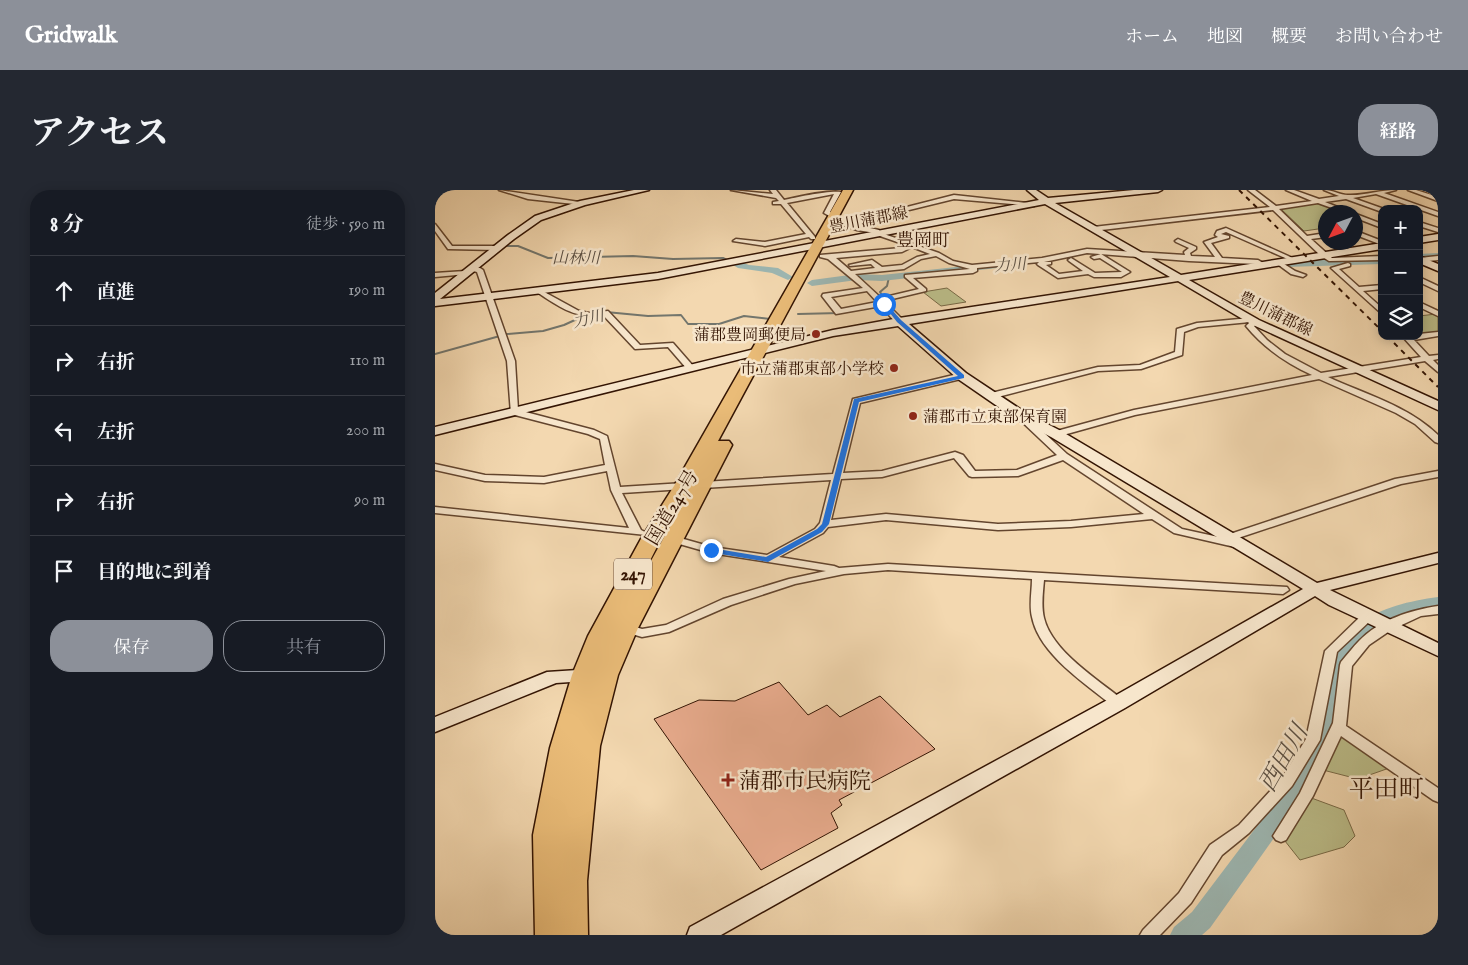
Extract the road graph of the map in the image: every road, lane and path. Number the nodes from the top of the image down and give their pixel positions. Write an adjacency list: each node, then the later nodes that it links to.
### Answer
1 (502, 190): 23 (street)
2 (645, 190): 23 (street)
3 (735, 190): 16 (street)
4 (848, 190): 28 (highway, 国道247号 / 247)
5 (855, 190): 49 (highway, 国道247号 / 247)
6 (1031, 190): 20 (street)
7 (1158, 190): 20 (street)
8 (1251, 190): 26 (street)
9 (1289, 190): 21 (street)
10 (1327, 190): 18 (street)
11 (1368, 190): 15 (street)
12 (1393, 190): 15 (street)
13 (1411, 190): 19 (street)
14 (944, 192): 17 (street)
15 (1375, 192): 18 (street); 29 (street)
16 (774, 193): 22 (street)
17 (954, 197): 24 (street); 39 (street)
18 (1347, 197): 21 (street); 27 (street)
19 (1438, 199)
20 (1046, 201): 24 (street, 豊川蒲郡線); 36 (street, 豊川蒲郡線)
21 (1317, 201): 25 (street); 26 (street)
22 (778, 202): 28 (street); 49 (street)
23 (583, 203): 53 (street)
24 (1034, 204): 39 (street, 豊川蒲郡線)
25 (1328, 205)
26 (1275, 208): 36 (street); 43 (street)
27 (1378, 209)
28 (833, 216): 49 (highway, 国道247号 / 247)
29 (1438, 216): 31 (street)
30 (1363, 219): 33 (street)
31 (1423, 221)
32 (1423, 224): 38 (street)
33 (1378, 225)
34 (435, 226): 48 (street)
35 (1378, 227): 37 (street)
36 (1093, 229): 57 (street, 豊川蒲郡線)
37 (1363, 230)
38 (1438, 230)
39 (879, 234): 49 (street, 豊川蒲郡線); 51 (street)
40 (1318, 236): 43 (street)
41 (1363, 236): 47 (street)
42 (1438, 237): 44 (street)
43 (1307, 238): 56 (street)
44 (1423, 239)
45 (736, 241): 49 (street)
46 (1178, 241): 62 (street)
47 (1378, 242)
48 (445, 243): 50 (street); 53 (street)
49 (820, 243): 51 (street); 71 (street); 89 (street, 豊川蒲郡線); 105 (highway, 国道247号 / 247)
50 (435, 245)
51 (912, 245): 54 (street)
52 (1378, 245): 56 (street)
53 (499, 247): 75 (street)
54 (937, 254): 72 (street); 74 (street)
55 (1438, 254): 58 (street)
56 (1323, 255): 59 (street); 65 (street)
57 (1139, 256): 62 (street); 68 (street); 72 (street); 81 (street, 豊川蒲郡線)
58 (1423, 257)
59 (1378, 258)
60 (1423, 258): 61 (street)
61 (1438, 258)
62 (1189, 259): 64 (street)
63 (1071, 260): 68 (street); 76 (street); 76 (street)
64 (1220, 260): 65 (street); 70 (street)
65 (1294, 260): 67 (street)
66 (1423, 260): 73 (street)
67 (1278, 262): 70 (street); 79 (street)
68 (1113, 263): 78 (street)
69 (1378, 264): 87 (street)
70 (1263, 265): 81 (street)
71 (843, 267): 74 (street); 80 (street)
72 (973, 268): 93 (street)
73 (1438, 268)
74 (880, 269): 80 (street)
75 (467, 271): 77 (street); 90 (street); 91 (street)
76 (1089, 272): 78 (street)
77 (435, 275)
78 (1121, 275): 84 (street)
79 (1303, 275)
80 (853, 276): 86 (street)
81 (1178, 279): 84 (street); 101 (street, 豊川蒲郡線)
82 (1423, 282): 88 (street)
83 (842, 285): 92 (street)
84 (1137, 285): 100 (street)
85 (1378, 287): 87 (street)
86 (869, 289): 92 (street); 93 (street)
87 (1357, 289): 97 (street)
88 (1438, 289)
89 (537, 290): 90 (street, 豊川蒲郡線); 108 (street)
90 (489, 296): 94 (street, 豊川蒲郡線); 115 (street)
91 (435, 298)
92 (850, 298): 96 (street); 96 (street)
93 (884, 302): 96 (street); 100 (street)
94 (435, 303)
95 (1423, 306): 98 (street)
96 (868, 307)
97 (1378, 308)
98 (1437, 313): 99 (street)
99 (1423, 315)
100 (899, 321): 105 (street); 111 (street)
101 (1253, 321): 109 (street, 豊川蒲郡線); 112 (street); 113 (street)
102 (1438, 334): 103 (street)
103 (1423, 335)
104 (1410, 340): 107 (street)
105 (766, 349): 108 (street); 125 (highway, 国道247号 / 247)
106 (1438, 357): 107 (street)
107 (1427, 359): 109 (street); 110 (street)
108 (690, 368): 115 (street)
109 (1356, 369): 112 (street); 114 (street, 豊川蒲郡線)
110 (1438, 370)
111 (962, 376): 113 (street); 124 (street)
112 (1323, 377): 118 (street); 119 (street)
113 (990, 396): 116 (street)
114 (1438, 406)
115 (514, 412): 117 (street); 122 (street)
116 (1021, 416): 118 (street); 120 (street)
117 (435, 430)
118 (1056, 434): 131 (street)
119 (1438, 440)
120 (1064, 456): 124 (street); 128 (street)
121 (435, 467): 122 (street)
122 (611, 467): 126 (street)
123 (1438, 474): 131 (street)
124 (838, 478): 125 (street); 129 (street)
125 (694, 485): 126 (street); 130 (highway, 国道247号 / 247)
126 (616, 490): 130 (street)
127 (435, 510): 130 (street)
128 (1151, 516): 129 (street); 131 (street)
129 (825, 524): 133 (street)
130 (654, 536): 133 (street); 141 (highway, 国道247号 / 247); 143 (highway, 国道247号 / 247)
131 (1234, 542): 137 (street)
132 (1438, 558): 137 (street)
133 (768, 559): 134 (street)
134 (844, 571): 135 (street); 141 (street)
135 (1038, 576): 136 (street); 144 (street)
136 (1283, 590)
137 (1315, 590): 139 (street); 144 (street)
138 (1438, 610): 140 (street)
139 (1367, 617): 140 (street); 152 (street)
140 (1387, 627): 142 (street); 146 (street)
141 (626, 628): 143 (highway, 国道247号 / 247)
142 (1438, 650)
143 (595, 675): 145 (street); 149 (highway, 国道247号 / 247); 150 (highway, 国道247号 / 247)
144 (1118, 702): 151 (street)
145 (437, 722)
146 (1338, 728): 147 (street); 148 (street)
147 (1438, 796)
148 (1281, 836)
149 (551, 935)
150 (571, 935)
151 (699, 935)
152 (1149, 935)

